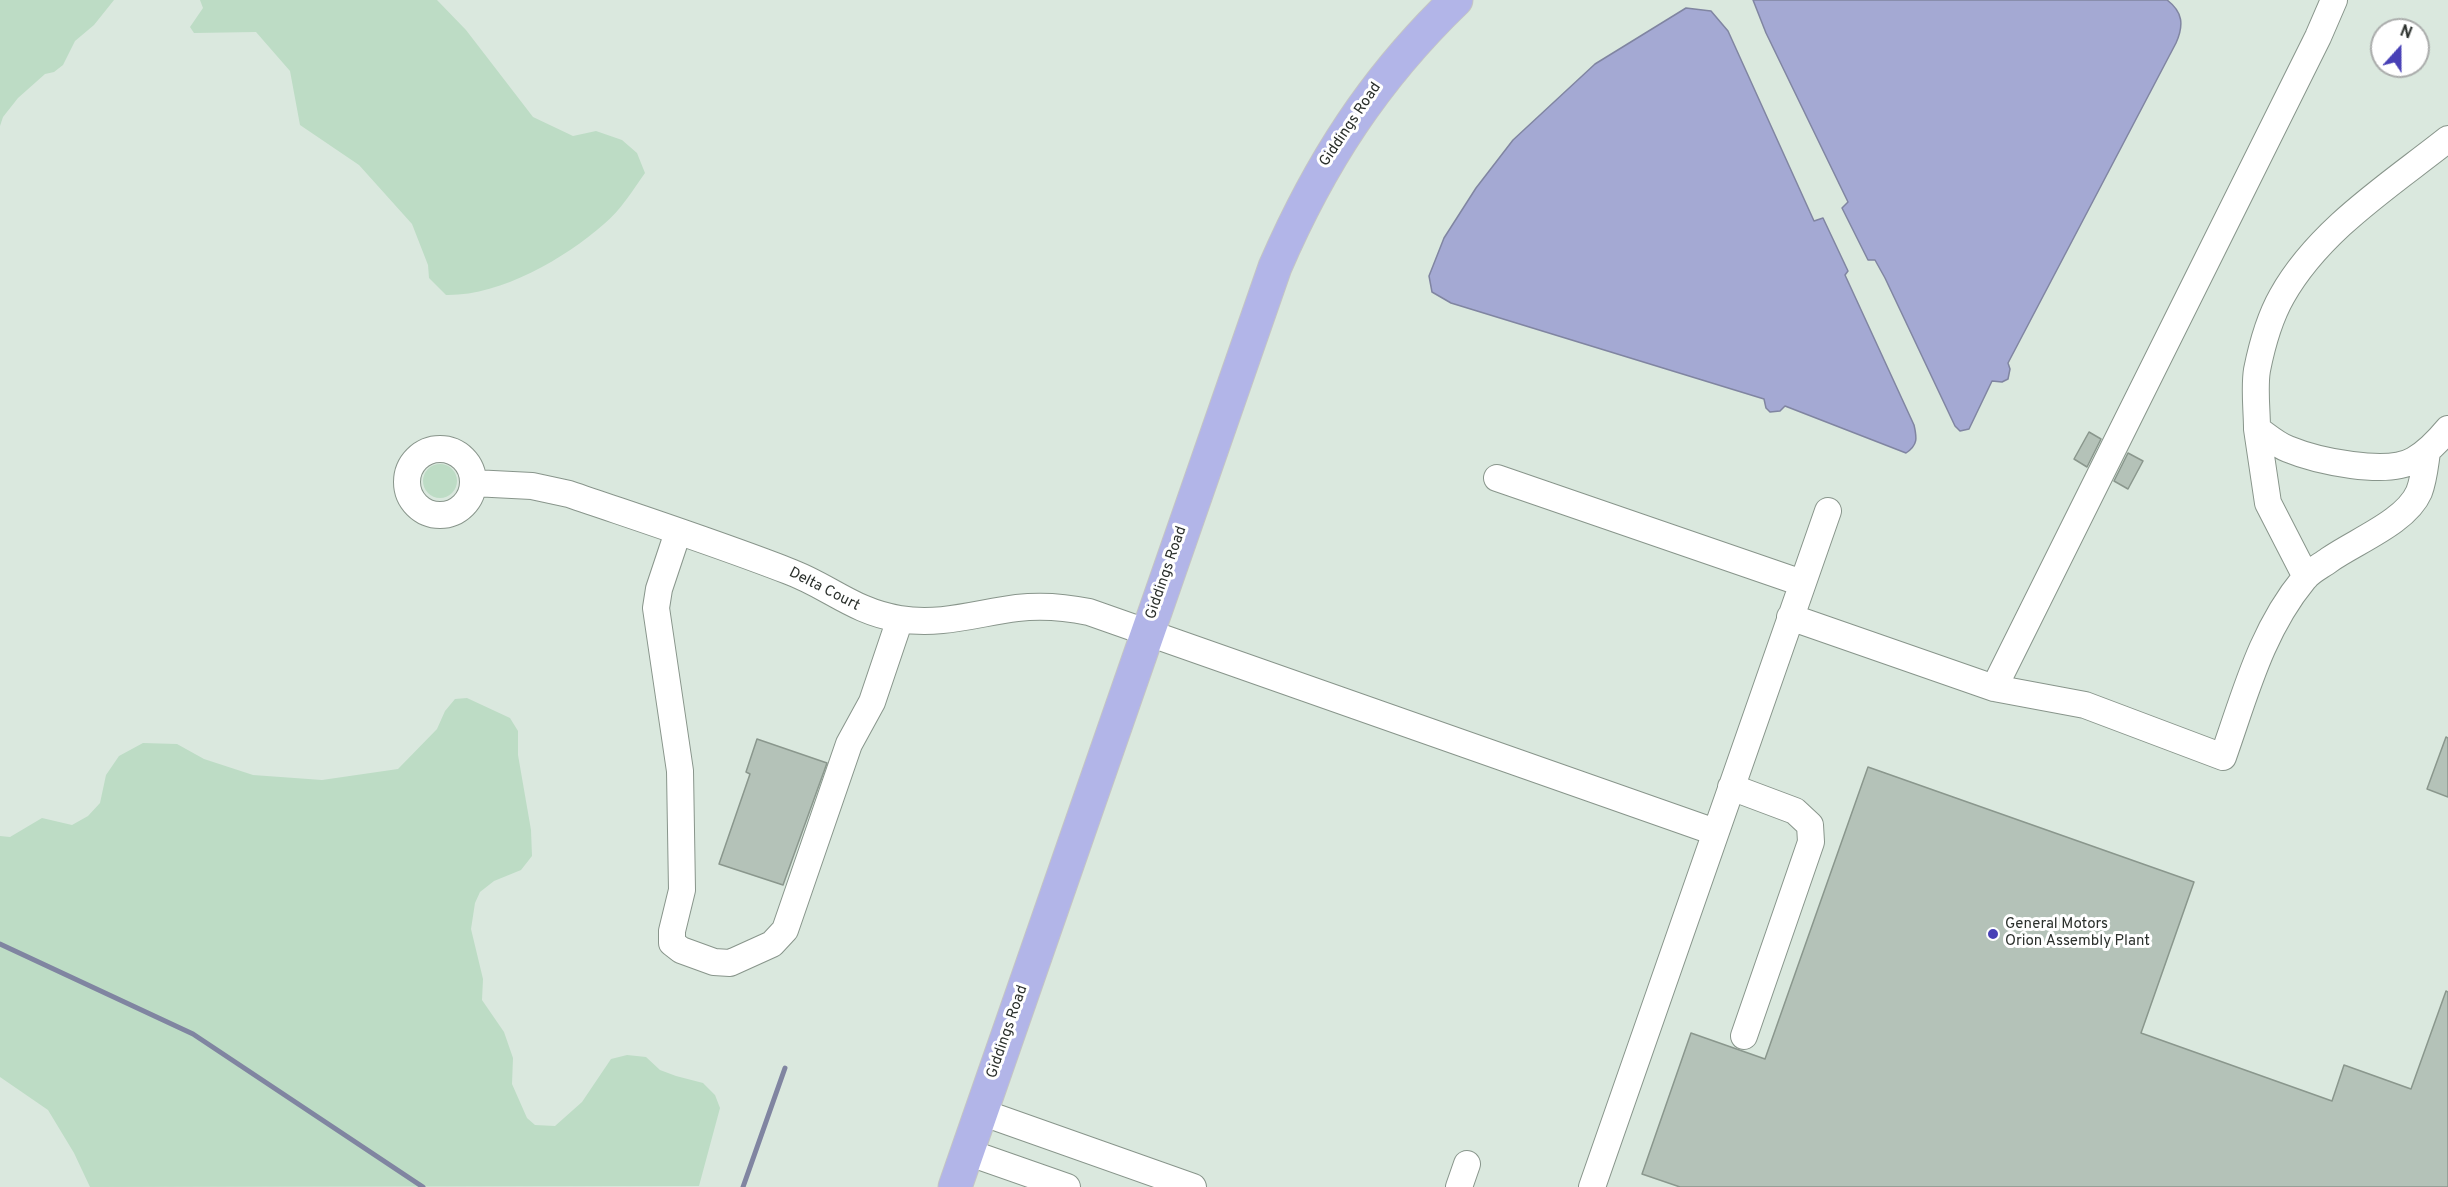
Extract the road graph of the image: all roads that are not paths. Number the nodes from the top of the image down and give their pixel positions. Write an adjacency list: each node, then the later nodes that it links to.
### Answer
1 (1456, 0): 15 (main road, Giddings Road)
2 (2334, 0): 16 (street)
3 (2448, 140): 4 (street)
4 (2257, 429): 6 (street); 11 (street)
5 (2448, 429): 6 (street)
6 (2427, 452): 11 (street)
7 (1497, 478): 12 (street)
8 (473, 483): 10 (street, Delta Court)
9 (1828, 511): 12 (street)
10 (678, 532): 14 (street, Delta Court); 14 (street)
11 (2306, 577): 16 (street)
12 (1802, 583): 13 (street)
13 (1791, 617): 16 (street); 17 (street)
14 (900, 619): 15 (street, Delta Court)
15 (1147, 631): 18 (street, Delta Court); 20 (main road, Giddings Road)
16 (1994, 688)
17 (1731, 787): 18 (street); 19 (street)
18 (1715, 832): 25 (street)
19 (1744, 1036)
20 (981, 1112): 21 (main road, Giddings Road); 24 (street)
21 (967, 1152): 22 (main road, Giddings Road); 23 (street)
22 (955, 1187)
23 (1067, 1187)
24 (1193, 1187)
25 (1592, 1187)

